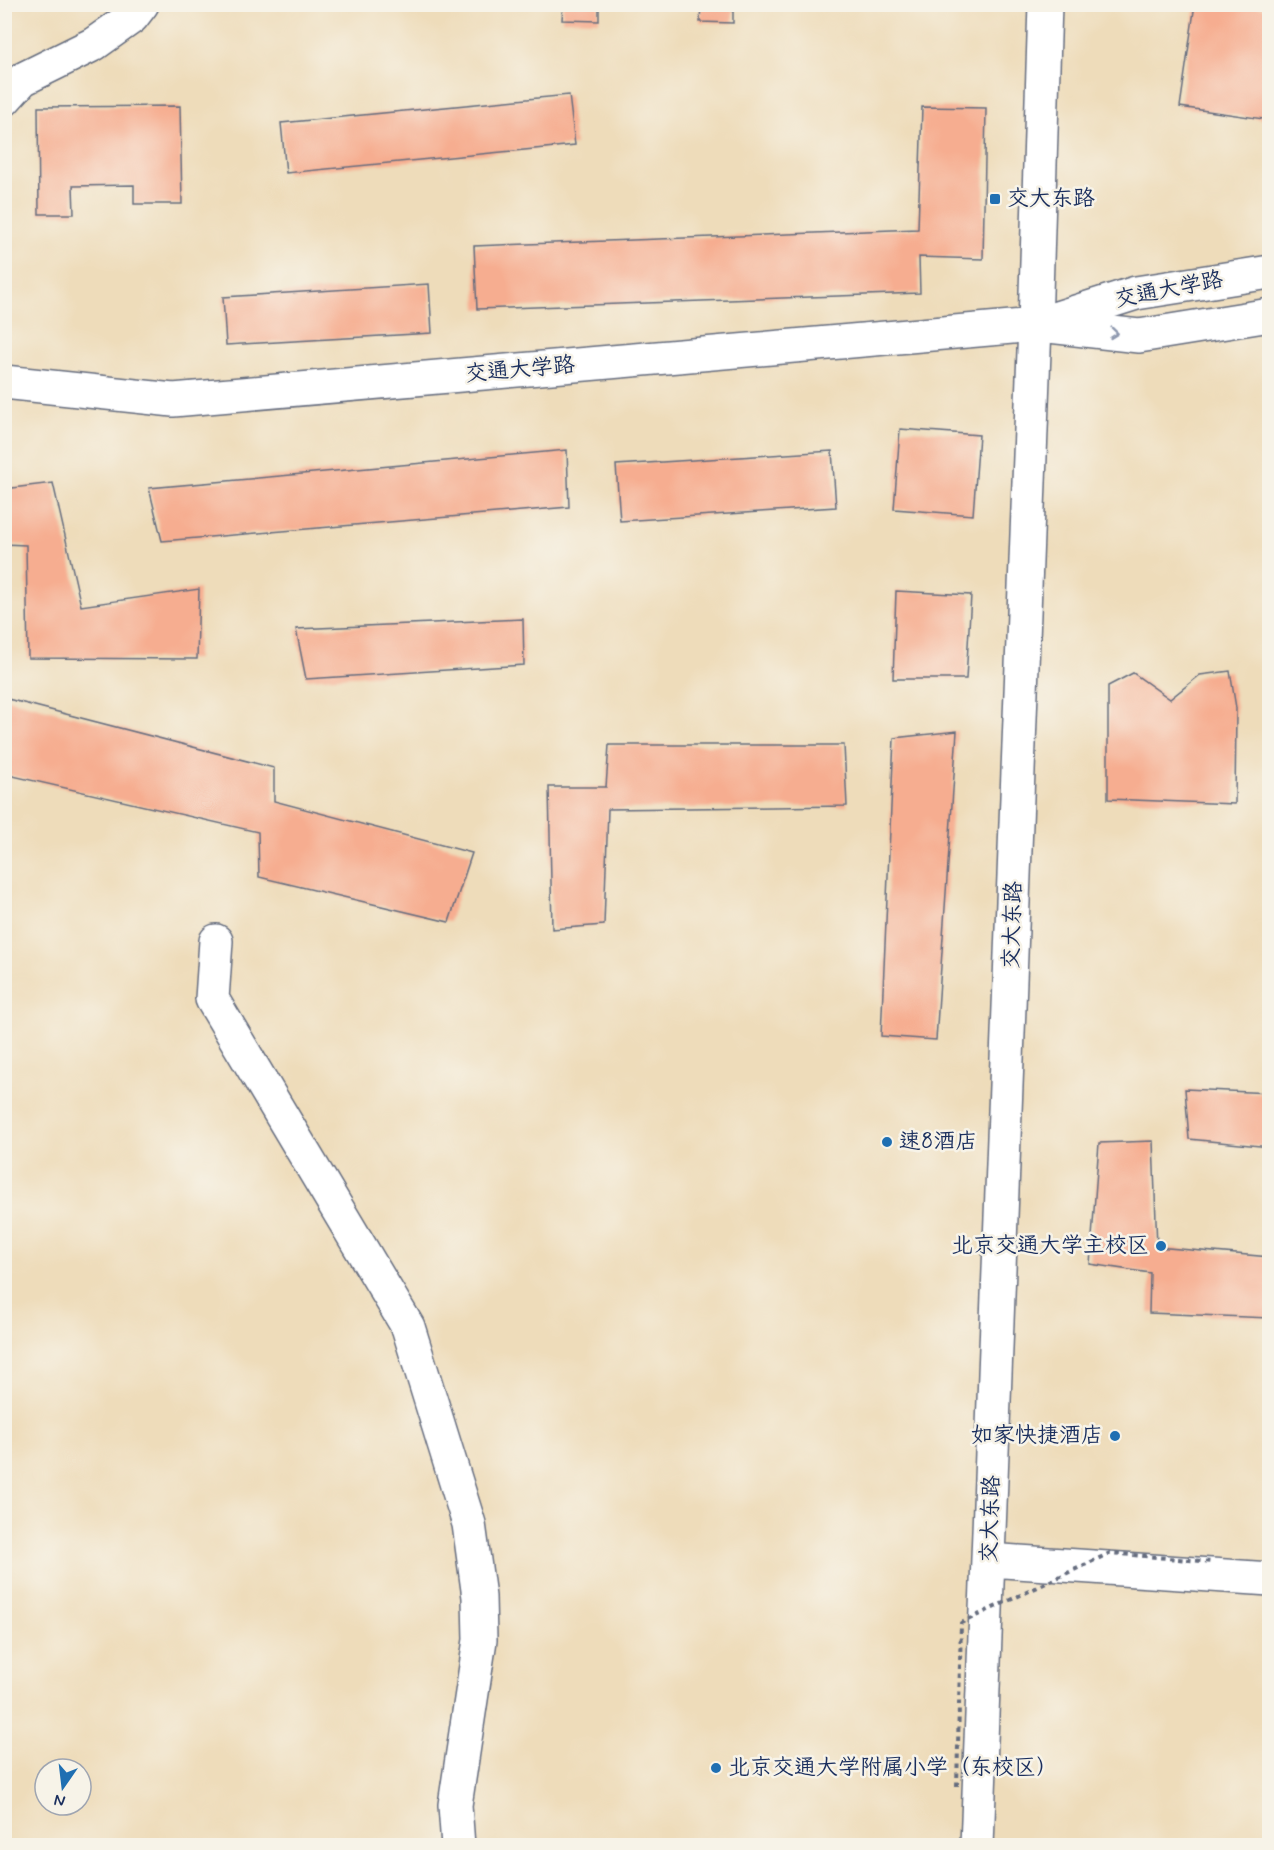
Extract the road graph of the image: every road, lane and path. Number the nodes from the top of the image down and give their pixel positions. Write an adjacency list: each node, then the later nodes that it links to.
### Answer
1 (142, 4): 3 (street)
2 (1046, 4): 6 (street, 交大东路)
3 (4, 100)
4 (1269, 272): 6 (street, 交通大学路)
5 (1269, 315): 6 (street, 交通大学路, one-way to 5)
6 (1035, 325): 7 (street, 交通大学路); 9 (street, 交大东路)
7 (4, 382)
8 (216, 941): 13 (street)
9 (989, 1560): 11 (street); 14 (street, 交大东路)
10 (1212, 1562): 12 (path, bridge)
11 (1269, 1579)
12 (957, 1786)
13 (458, 1845)
14 (977, 1845)

